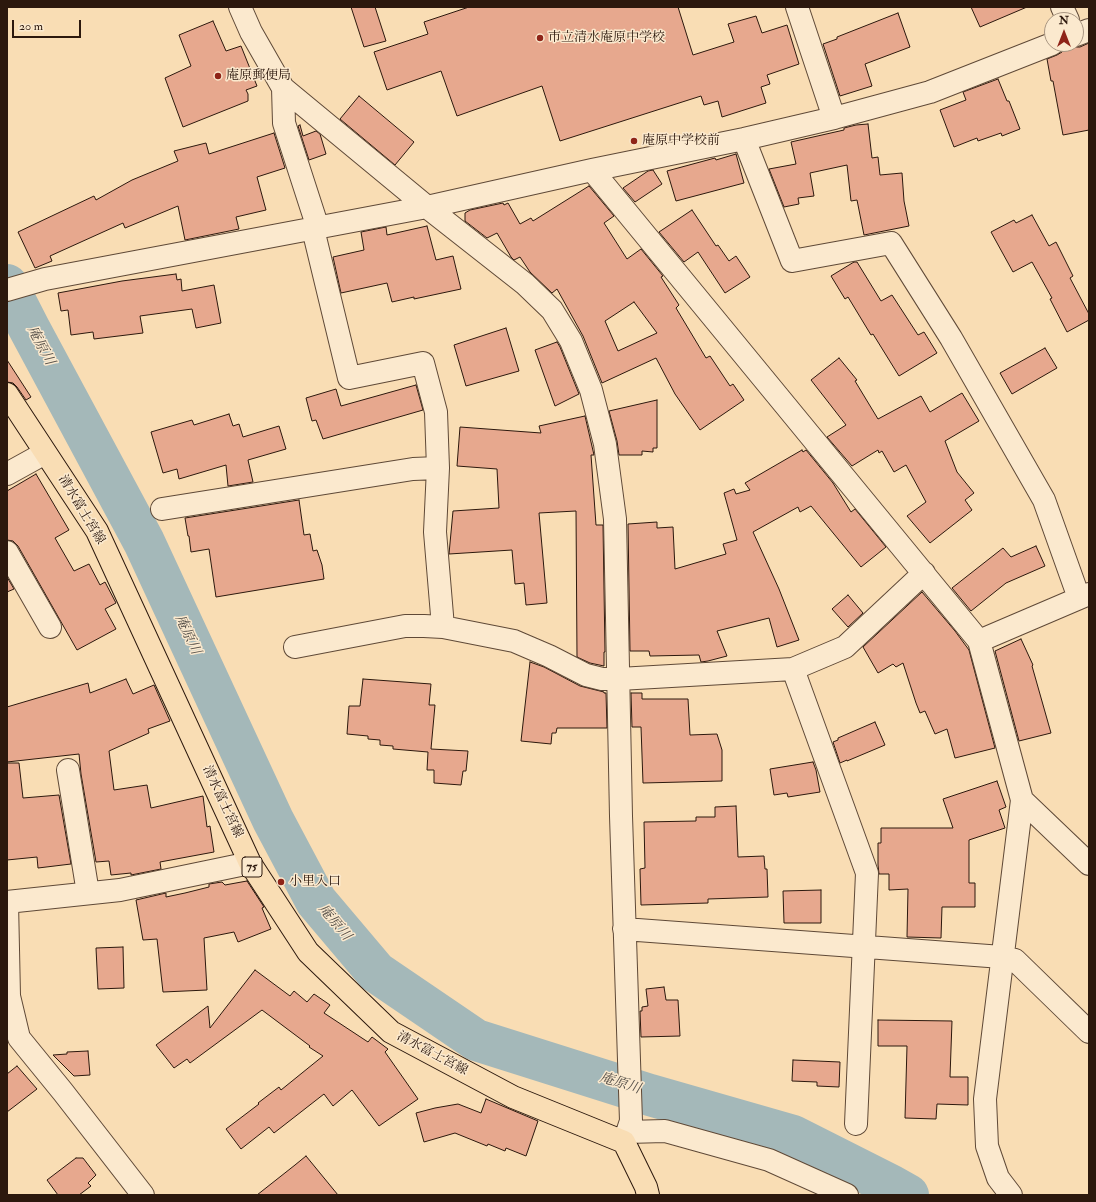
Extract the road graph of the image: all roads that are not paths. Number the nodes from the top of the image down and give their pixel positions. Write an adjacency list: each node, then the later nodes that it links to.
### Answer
1 (240, 7): 4 (street)
2 (797, 7): 5 (street)
3 (1044, 47): 5 (street)
4 (283, 88): 8 (street); 9 (street)
5 (834, 118): 6 (street)
6 (744, 139): 7 (street); 18 (street)
7 (592, 170): 8 (street); 17 (street)
8 (427, 207): 9 (street); 24 (street)
9 (315, 228): 10 (street); 13 (street)
10 (7, 290)
11 (7, 394): 12 (main road, 清水富士宮線 / 75)
12 (45, 453): 14 (street); 27 (main road, 清水富士宮線 / 75)
13 (438, 468): 15 (street); 20 (street)
14 (7, 474)
15 (162, 509)
16 (7, 552): 19 (street)
17 (924, 573): 21 (street); 23 (street)
18 (1084, 596): 21 (street)
19 (50, 627)
20 (443, 627): 22 (street); 24 (street)
21 (980, 641): 26 (street)
22 (295, 647)
23 (793, 670): 24 (street); 32 (street)
24 (619, 680): 31 (street)
25 (68, 770): 29 (street)
26 (1022, 800): 28 (street); 33 (street)
27 (250, 863): 29 (street); 36 (main road, 清水富士宮線 / 75)
28 (1089, 864)
29 (88, 894): 30 (street)
30 (7, 902): 37 (street)
31 (624, 929): 32 (street); 36 (street)
32 (863, 947): 33 (street); 35 (street)
33 (1002, 957): 34 (street); 40 (street)
34 (1089, 1032)
35 (856, 1124)
36 (627, 1132): 38 (main road); 39 (street)
37 (143, 1195)
38 (648, 1195)
39 (847, 1195)
40 (1011, 1195)

